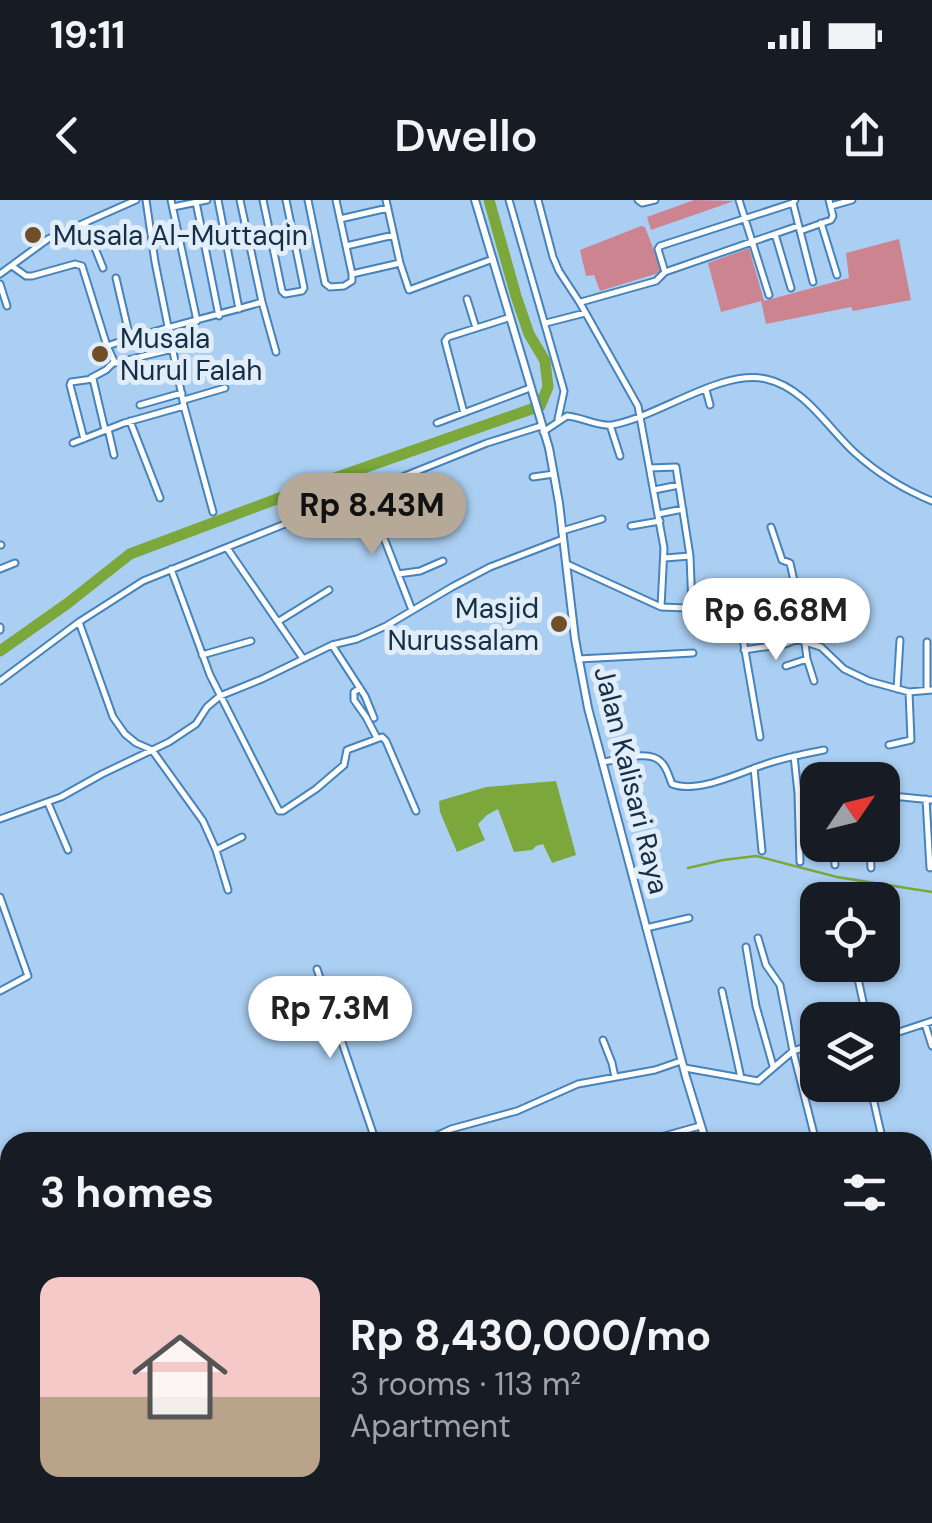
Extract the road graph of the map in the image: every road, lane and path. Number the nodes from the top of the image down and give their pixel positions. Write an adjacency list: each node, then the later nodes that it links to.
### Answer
1 (136, 200): 25 (street)
2 (146, 200): 55 (street)
3 (207, 200): 19 (street)
4 (218, 200): 49 (street)
5 (240, 200): 46 (street)
6 (262, 200): 7 (street)
7 (286, 200)
8 (308, 200): 38 (street)
9 (336, 200): 23 (street)
10 (386, 200): 22 (street)
11 (475, 200): 32 (street, Jalan Kalisari Raya)
12 (509, 200): 54 (street)
13 (538, 200): 47 (street)
14 (638, 200): 15 (street)
15 (655, 200)
16 (739, 200): 24 (street)
17 (852, 200): 20 (street)
18 (794, 201): 24 (street); 27 (street)
19 (196, 202): 21 (street); 51 (street)
20 (830, 203): 26 (street)
21 (172, 204): 53 (street)
22 (388, 208): 23 (street); 29 (street)
23 (340, 219): 31 (street)
24 (745, 219): 30 (street); 36 (street)
25 (85, 223): 34 (street); 35 (street)
26 (821, 224): 27 (street); 39 (street)
27 (799, 228): 28 (street); 41 (street)
28 (775, 234): 30 (street); 43 (street)
29 (394, 236): 31 (street); 33 (street)
30 (753, 241): 36 (street); 44 (street)
31 (346, 246): 38 (street)
32 (493, 260): 33 (street); 52 (street, Jalan Kalisari Raya)
33 (400, 263): 38 (street)
34 (12, 266): 37 (street); 58 (street)
35 (103, 268)
36 (665, 272): 47 (street)
37 (0, 274)
38 (352, 274)
39 (836, 275)
40 (116, 278): 57 (street)
41 (813, 282)
42 (0, 284): 48 (street)
43 (791, 288)
44 (768, 295)
45 (467, 299): 56 (street)
46 (262, 302): 49 (street); 60 (street)
47 (580, 303): 50 (street)
48 (7, 306)
49 (239, 309): 51 (street)
50 (585, 313): 54 (street); 72 (street)
51 (219, 316): 53 (street)
52 (508, 318): 56 (street); 67 (street, Jalan Kalisari Raya)
53 (197, 322): 55 (street)
54 (546, 323): 74 (street)
55 (168, 326): 57 (street); 59 (street)
56 (476, 328): 71 (street)
57 (130, 339): 58 (street)
58 (108, 346): 61 (street)
59 (173, 349): 61 (street); 62 (street)
60 (276, 352)
61 (113, 363): 63 (street)
62 (177, 369): 64 (street); 68 (street)
63 (91, 378): 78 (street); 79 (street)
64 (137, 378)
65 (225, 388): 68 (street)
66 (706, 390): 69 (street); 72 (street); 90 (street)
67 (531, 392): 71 (street); 77 (street, Jalan Kalisari Raya)
68 (183, 400): 70 (street); 73 (street); 92 (street)
69 (710, 405)
70 (140, 406)
71 (464, 412): 75 (street)
72 (640, 416): 76 (street); 83 (street)
73 (130, 421): 78 (street); 89 (street)
74 (557, 422): 76 (street); 77 (street)
75 (436, 423)
76 (610, 425): 82 (street)
77 (542, 427): 84 (street, Jalan Kalisari Raya); 88 (street)
78 (106, 430): 79 (street); 81 (street)
79 (84, 439): 80 (street)
80 (73, 443)
81 (114, 454)
82 (620, 456)
83 (650, 468): 86 (street); 87 (street)
84 (554, 474): 85 (street); 97 (street, Jalan Kalisari Raya)
85 (533, 477)
86 (679, 485): 87 (street); 91 (street)
87 (654, 490): 93 (street)
88 (366, 492): 98 (street); 106 (street)
89 (160, 498)
90 (932, 502)
91 (683, 509): 93 (street); 99 (street)
92 (213, 512)
93 (659, 518): 95 (street); 100 (street)
94 (602, 519): 97 (street)
95 (631, 526)
96 (771, 527): 114 (street)
97 (562, 535): 103 (street, Jalan Kalisari Raya); 110 (street)
98 (227, 548): 105 (street); 112 (street)
99 (690, 556): 100 (street); 109 (street)
100 (665, 558): 108 (street)
101 (443, 561): 106 (street)
102 (15, 563): 104 (street)
103 (567, 564): 108 (street); 124 (street, Jalan Kalisari Raya)
104 (0, 569)
105 (171, 569): 113 (street); 121 (street)
106 (397, 574): 110 (street)
107 (329, 590): 112 (street)
108 (662, 607): 109 (street)
109 (692, 608): 111 (street)
110 (412, 610): 118 (street)
111 (738, 610): 114 (street); 119 (street)
112 (279, 621): 122 (street)
113 (79, 622): 126 (street); 137 (street)
114 (801, 640): 119 (street); 123 (street); 129 (street)
115 (900, 640): 129 (street)
116 (251, 641): 121 (street)
117 (927, 642): 130 (street)
118 (332, 644): 122 (street); 128 (street)
119 (744, 650): 134 (street)
120 (692, 653): 124 (street)
121 (202, 654): 132 (street)
122 (303, 658): 132 (street)
123 (806, 659): 125 (street); 127 (street)
124 (578, 660): 140 (street, Jalan Kalisari Raya)
125 (786, 666)
126 (0, 681)
127 (814, 681)
128 (360, 688): 133 (street); 135 (street)
129 (897, 689): 131 (street)
130 (930, 690): 131 (street)
131 (909, 692): 136 (street)
132 (220, 696): 135 (street); 137 (street)
133 (374, 718)
134 (760, 737)
135 (377, 738): 146 (street)
136 (889, 745)
137 (152, 750): 145 (street); 150 (street)
138 (824, 750): 139 (street)
139 (794, 756): 141 (street); 142 (street)
140 (603, 762): 141 (street); 159 (street, Jalan Kalisari Raya)
141 (754, 768): 151 (street)
142 (798, 793): 152 (street)
143 (900, 797): 144 (street)
144 (929, 799): 155 (street)
145 (48, 803): 147 (street); 149 (street)
146 (416, 812)
147 (0, 819)
148 (242, 837): 150 (street)
149 (68, 850)
150 (216, 850): 156 (street)
151 (762, 851)
152 (800, 862)
153 (870, 862): 154 (street)
154 (870, 868)
155 (930, 868)
156 (228, 890)
157 (0, 897): 163 (street)
158 (689, 918): 159 (street)
159 (646, 928): 171 (street, Jalan Kalisari Raya)
160 (758, 938): 170 (street)
161 (746, 947): 172 (street)
162 (317, 969): 177 (street)
163 (0, 991)
164 (722, 991): 174 (street)
165 (928, 1023): 166 (street); 168 (street)
166 (900, 1033)
167 (603, 1040): 173 (street)
168 (932, 1046)
169 (800, 1048): 170 (street)
170 (793, 1050): 172 (street); 181 (street)
171 (682, 1065): 173 (street); 174 (street); 176 (street, Jalan Kalisari Raya)
172 (774, 1067): 174 (street)
173 (615, 1077): 178 (street)
174 (741, 1078)
175 (874, 1102): 182 (street)
176 (700, 1126): 179 (street); 180 (street, Jalan Kalisari Raya)
177 (373, 1132)
178 (445, 1132)
179 (678, 1132)
180 (702, 1132)
181 (814, 1132)
182 (881, 1132)

